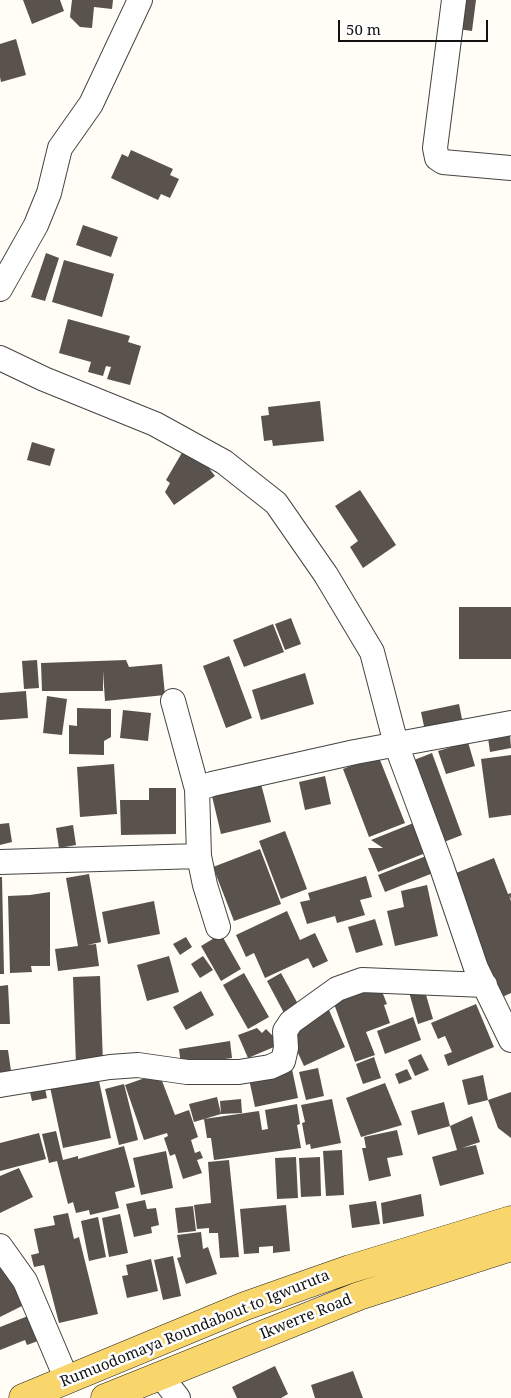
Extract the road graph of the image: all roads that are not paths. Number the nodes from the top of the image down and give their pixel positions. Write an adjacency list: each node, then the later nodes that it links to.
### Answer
1 (140, 0): 4 (street)
2 (454, 0): 3 (street)
3 (511, 168)
4 (0, 289)
5 (0, 358): 8 (street)
6 (172, 701): 9 (street)
7 (511, 723): 8 (street)
8 (396, 744): 9 (street); 13 (street)
9 (197, 789): 10 (street)
10 (199, 856): 11 (street); 12 (street)
11 (0, 862)
12 (218, 927)
13 (485, 985): 14 (street); 15 (street)
14 (511, 1040)
15 (0, 1085)
16 (511, 1220): 20 (main road, Rumuodomaya Roundabout to Igwuruta)
17 (0, 1246): 20 (street)
18 (511, 1247): 19 (main road, Ikwerre Road)
19 (161, 1376): 22 (main road, Ikwerre Road); 23 (street)
20 (67, 1380): 21 (main road, Rumuodomaya Roundabout to Igwuruta)
21 (23, 1398)
22 (105, 1398)
23 (178, 1398)

